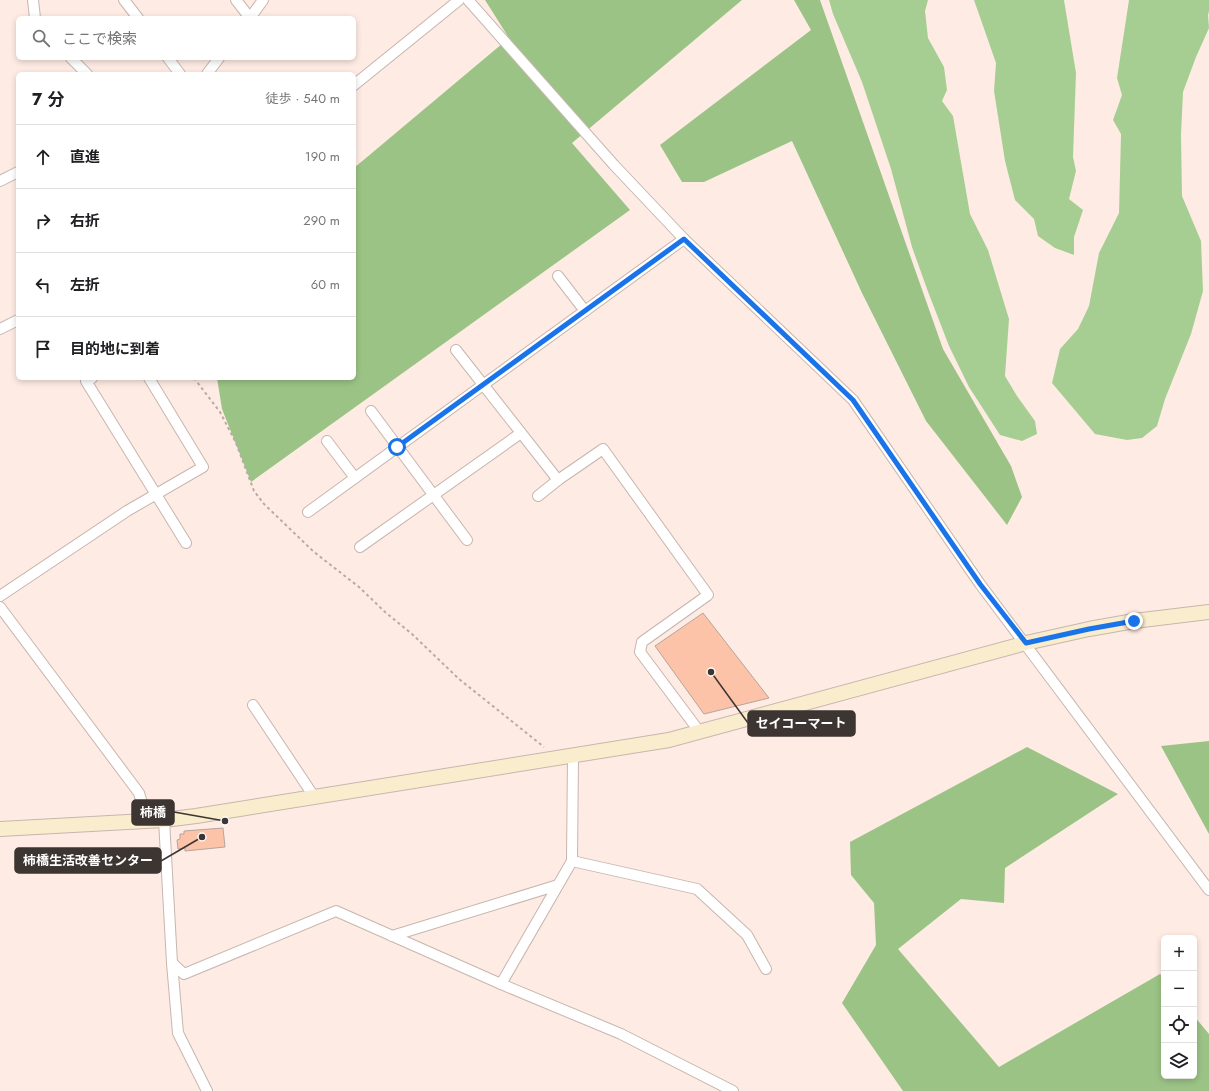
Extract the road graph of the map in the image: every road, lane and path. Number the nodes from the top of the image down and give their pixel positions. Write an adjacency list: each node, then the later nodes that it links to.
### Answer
1 (32, 0): 7 (street)
2 (124, 0): 8 (street)
3 (236, 0): 9 (street)
4 (263, 0): 10 (street)
5 (459, 0): 17 (street)
6 (468, 0): 20 (street)
7 (36, 16)
8 (136, 16)
9 (248, 16)
10 (251, 16)
11 (73, 60): 14 (street)
12 (170, 60): 15 (street)
13 (218, 60): 16 (street)
14 (85, 72)
15 (178, 72)
16 (208, 72)
17 (356, 83)
18 (16, 173): 19 (street)
19 (0, 181)
20 (684, 239): 22 (street); 46 (street)
21 (558, 276): 22 (street)
22 (585, 311): 29 (street)
23 (16, 321): 24 (street)
24 (0, 329)
25 (456, 350): 29 (street)
26 (88, 380): 36 (street)
27 (150, 380): 36 (street)
28 (196, 380): 50 (path)
29 (483, 385): 31 (street); 33 (street)
30 (371, 411): 33 (street)
31 (521, 433): 35 (street); 37 (street)
32 (326, 441): 34 (street)
33 (397, 447): 34 (street); 37 (street)
34 (354, 478): 39 (street)
35 (558, 480): 38 (street); 48 (street)
36 (155, 494): 41 (street); 43 (street)
37 (434, 496): 40 (street); 42 (street)
38 (538, 496)
39 (308, 512)
40 (467, 540)
41 (186, 543)
42 (360, 547)
43 (0, 596)
44 (0, 607): 52 (street)
45 (1209, 612): 46 (street)
46 (1026, 643): 48 (street); 57 (street)
47 (253, 705): 51 (street)
48 (700, 731): 49 (street)
49 (573, 756): 50 (street); 55 (street)
50 (559, 758): 51 (street)
51 (315, 798): 53 (street)
52 (147, 820): 53 (street); 54 (street)
53 (164, 820): 59 (street)
54 (0, 829)
55 (572, 860): 56 (street); 60 (street)
56 (558, 885): 58 (street); 61 (street)
57 (1209, 890)
58 (392, 936): 59 (street); 61 (street)
59 (172, 963): 62 (street)
60 (766, 969)
61 (501, 984): 63 (street)
62 (206, 1091)
63 (733, 1091)

